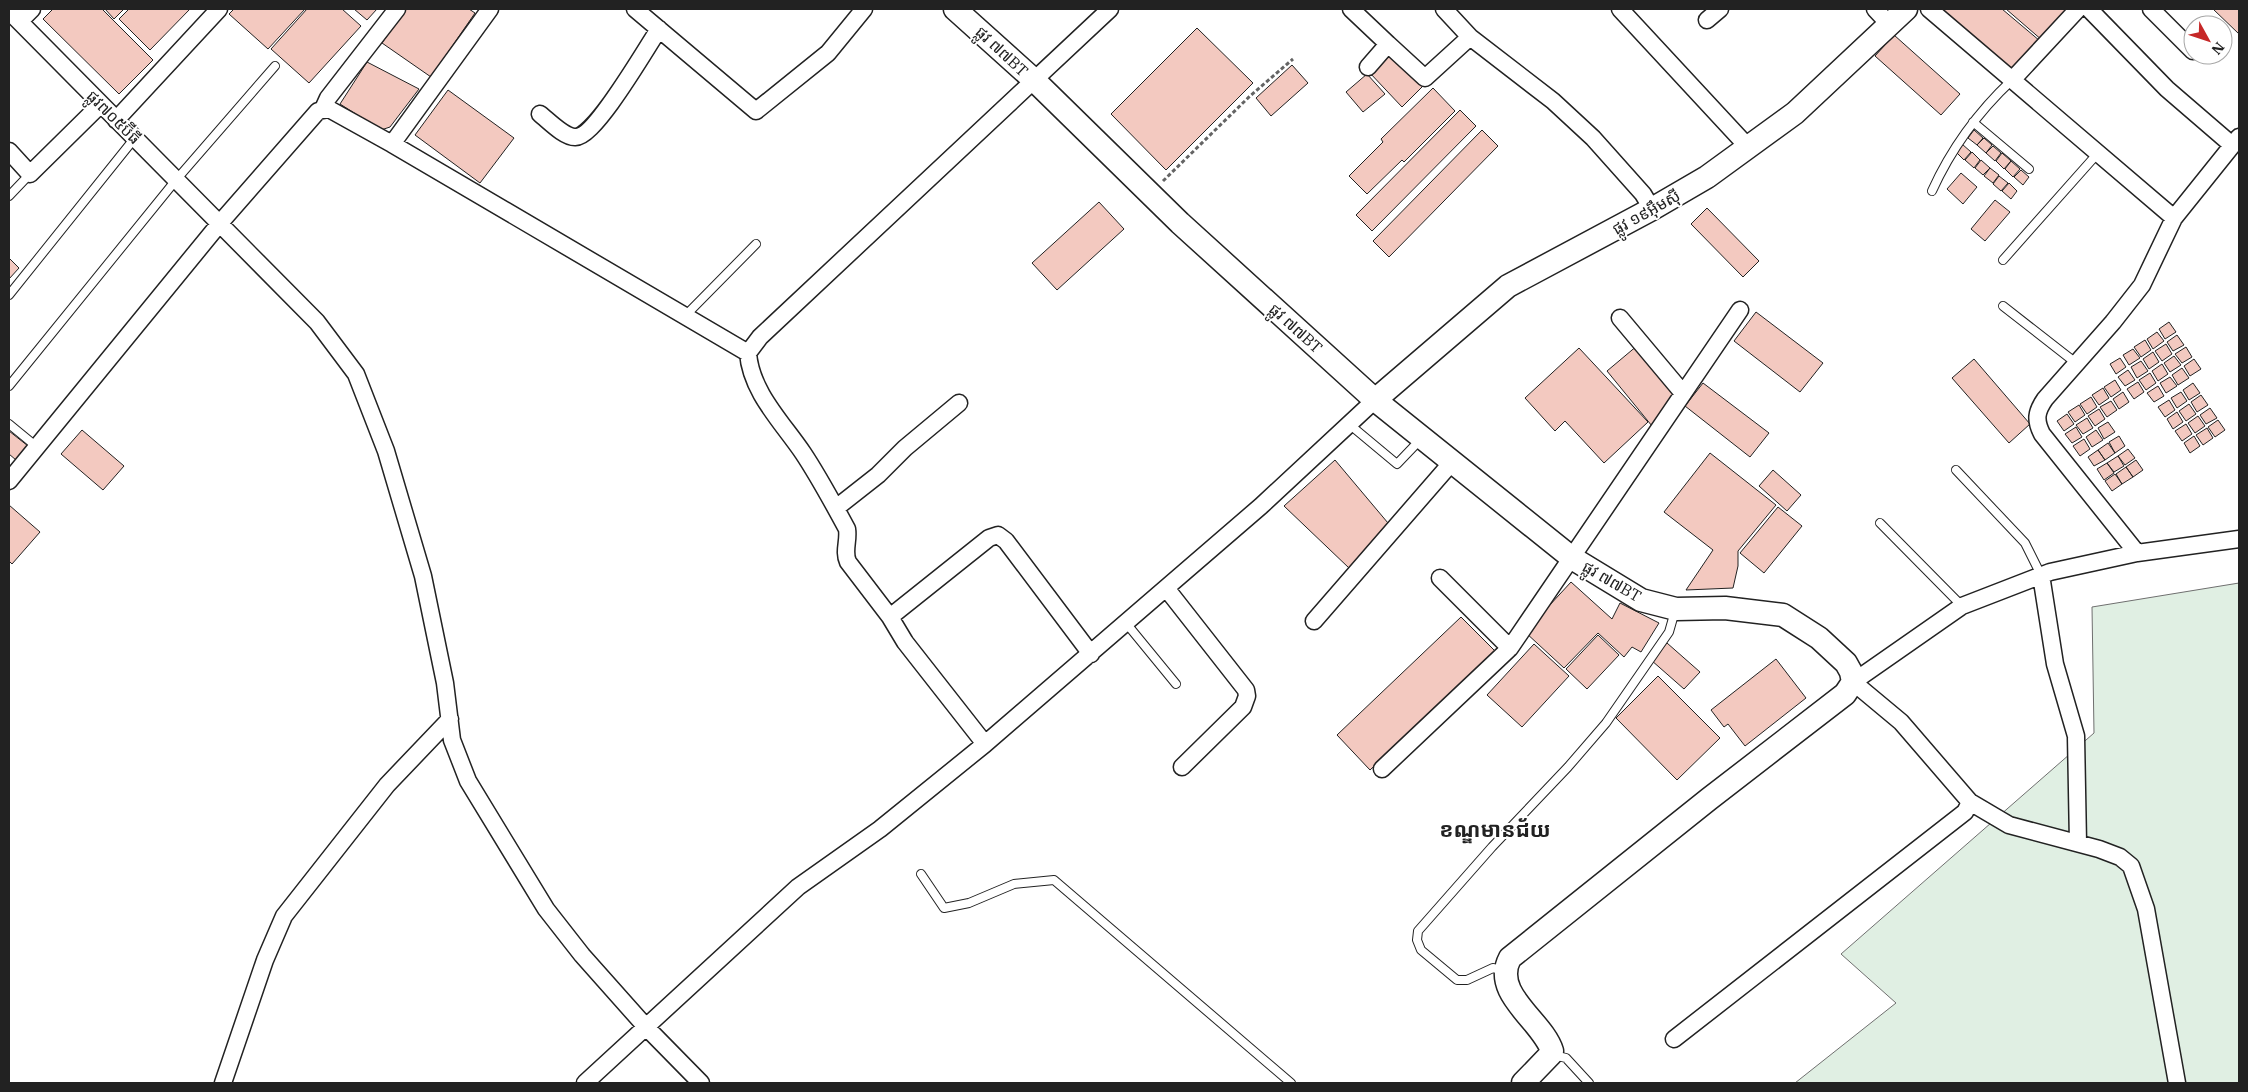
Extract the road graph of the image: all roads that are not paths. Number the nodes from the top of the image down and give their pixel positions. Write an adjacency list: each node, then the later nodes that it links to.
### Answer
1 (32, 9): 18 (street)
2 (219, 9): 32 (street)
3 (397, 9): 30 (street)
4 (490, 9): 36 (street)
5 (635, 9): 21 (street)
6 (864, 9): 21 (street)
7 (955, 9): 28 (street, ផ្លូវ ៧៧BT)
8 (1110, 9): 28 (street)
9 (1351, 9): 24 (street)
10 (1444, 9): 22 (street)
11 (1620, 9): 37 (street)
12 (1720, 9): 20 (street)
13 (1906, 9): 19 (street, ផ្លូវ ១៩អ៊ឹមស៊ី)
14 (1929, 9): 27 (street)
15 (2078, 9): 27 (street)
16 (2088, 9): 35 (street)
17 (2151, 9): 23 (street)
18 (14, 16): 29 (street, ផ្លូវ៧០៥ប៊ីធី)
19 (1882, 16): 37 (street, ផ្លូវ ១៩អ៊ឹមស៊ី)
20 (1706, 20)
21 (659, 28): 31 (street)
22 (1470, 37): 24 (street); 45 (street)
23 (2183, 42)
24 (1388, 44): 26 (street)
25 (275, 66): 42 (lane)
26 (1368, 67)
27 (2013, 79): 33 (lane); 39 (street)
28 (1034, 80): 55 (street); 59 (street, ផ្លូវ ៧៧BT)
29 (101, 104): 32 (street, ផ្លូវ៧០៥ប៊ីធី); 41 (street)
30 (323, 109): 36 (street); 47 (street)
31 (540, 114)
32 (116, 120): 34 (street, ផ្លូវ៧០៥ប៊ីធី)
33 (1973, 122): 40 (lane); 43 (lane)
34 (134, 138): 42 (street, ផ្លូវ៧០៥ប៊ីធី); 50 (lane)
35 (2236, 141): 46 (street)
36 (392, 144): 53 (street)
37 (1748, 147): 45 (street, ផ្លូវ ១៩អ៊ឹមស៊ី)
38 (9, 151): 41 (street)
39 (2098, 153): 46 (street); 49 (lane)
40 (2029, 169)
41 (30, 174): 44 (lane)
42 (176, 180): 47 (street, ផ្លូវ៧០៥ប៊ីធី); 57 (lane)
43 (1932, 191)
44 (9, 196)
45 (1652, 209): 59 (street, ផ្លូវ ១៩អ៊ឹមស៊ី)
46 (2174, 218): 56 (street)
47 (220, 223): 64 (street); 85 (street, ផ្លូវ៧០៥ប៊ីធី)
48 (756, 244): 53 (lane)
49 (2003, 260)
50 (9, 295)
51 (2003, 306): 56 (lane)
52 (1740, 310): 58 (street)
53 (686, 315): 55 (street)
54 (1620, 318): 58 (street)
55 (748, 353): 68 (street)
56 (2076, 363): 71 (street)
57 (9, 386)
58 (1682, 392): 72 (street)
59 (1375, 400): 62 (street); 63 (street, ផ្លូវ ៧៧BT)
60 (959, 403): 68 (street)
61 (9, 424): 64 (lane)
62 (1349, 424): 63 (lane); 75 (street)
63 (1422, 437): 65 (street, ផ្លូវ ៧៧BT)
64 (37, 447): 67 (street)
65 (1453, 461): 72 (street, ផ្លូវ ៧៧BT); 79 (street)
66 (1956, 470): 73 (lane)
67 (9, 481)
68 (836, 508): 78 (street)
69 (1880, 523): 76 (lane)
70 (2239, 539): 71 (street)
71 (2137, 553): 73 (street)
72 (1572, 558): 77 (street, ផ្លូវ ៧៧BT); 81 (street)
73 (2041, 575): 76 (street); 90 (street)
74 (1440, 578): 81 (street)
75 (1166, 588): 80 (street); 87 (street)
76 (1962, 606): 83 (street)
77 (1676, 609): 83 (street, ផ្លូវ ៧៧BT); 92 (lane)
78 (890, 618): 82 (street); 86 (street)
79 (1314, 621)
80 (1126, 623): 82 (street); 84 (lane)
81 (1510, 648): 88 (street)
82 (1091, 654): 86 (street)
83 (1853, 682): 89 (street); 92 (street)
84 (1176, 684)
85 (450, 719): 93 (street, ផ្លូវ៧០៥ប៊ីធី); 96 (street)
86 (985, 744): 93 (street)
87 (1182, 767)
88 (1382, 768)
89 (1970, 802): 90 (street); 94 (street)
90 (2078, 843): 102 (street)
91 (920, 874): 99 (lane)
92 (1505, 971): 95 (street)
93 (646, 1027): 97 (street); 98 (street, ផ្លូវ៧០៥ប៊ីធី)
94 (1674, 1039)
95 (1552, 1054): 100 (street); 101 (lane)
96 (223, 1083)
97 (585, 1083)
98 (701, 1083)
99 (1291, 1083)
100 (1523, 1083)
101 (1589, 1083)
102 (2176, 1083)

